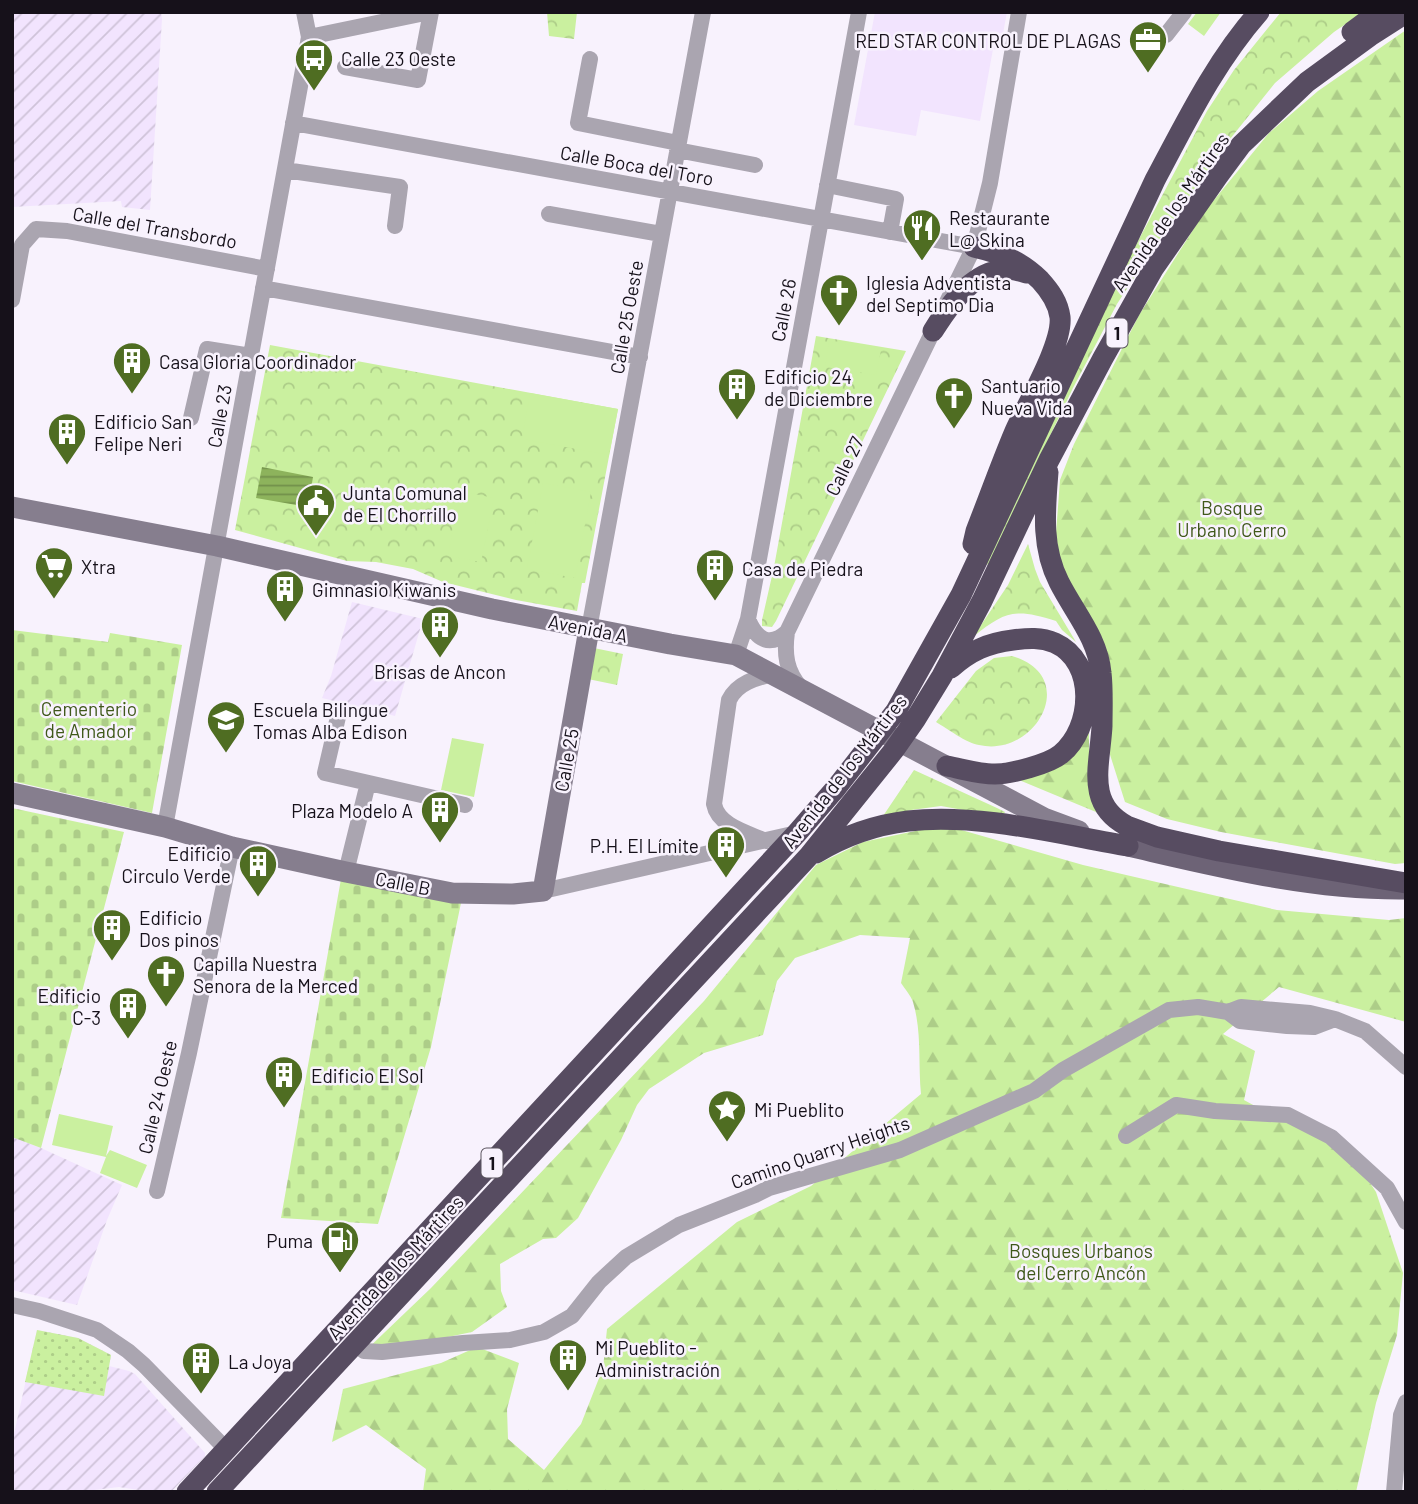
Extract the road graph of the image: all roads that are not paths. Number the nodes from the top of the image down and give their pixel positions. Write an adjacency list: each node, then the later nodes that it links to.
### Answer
1 (304, 12): 11 (street, Calle 23)
2 (430, 12): 11 (street); 13 (street)
3 (703, 12): 16 (street, Calle 25 Oeste)
4 (859, 12): 19 (street, Calle 26)
5 (1019, 12): 26 (street, Calle 27)
6 (1184, 12): 10 (street)
7 (1378, 12): 15 (highway)
8 (1258, 13): 38 (highway, Avenida de los Mártires / 1)
9 (1406, 13): 15 (highway, Avenida de los Mártires / 1)
10 (1166, 36)
11 (309, 37): 14 (street, Calle 23)
12 (590, 59): 16 (street)
13 (345, 67)
14 (293, 123): 18 (street, Calle 23); 20 (street, Calle Boca del Toro)
15 (1241, 145): 35 (highway, Avenida de los Mártires / 1)
16 (677, 147): 17 (street); 20 (street, Calle 25 Oeste)
17 (755, 165)
18 (285, 170): 23 (street); 27 (street, Calle 23)
19 (827, 185): 22 (street, Calle 26); 24 (street)
20 (668, 192): 22 (street, Calle Boca del Toro); 25 (street, Calle 25 Oeste)
21 (549, 214): 25 (street)
22 (821, 219): 24 (street, Calle Boca del Toro); 39 (street, Calle 26)
23 (395, 226)
24 (890, 232): 26 (street, Calle Boca del Toro)
25 (661, 234): 33 (street, Calle 25 Oeste)
26 (974, 247): 28 (highway); 31 (street, Calle 27)
27 (267, 269): 29 (street, Calle 23); 30 (street, Calle del Transbordo)
28 (1040, 281): 31 (highway); 38 (highway)
29 (263, 288): 32 (street, Calle 23); 33 (street)
30 (12, 300)
31 (933, 331): 41 (street, Calle 27)
32 (251, 356): 34 (street); 37 (street, Calle 23)
33 (640, 357): 40 (street, Calle 25 Oeste)
34 (191, 418)
35 (1049, 460): 44 (highway, Avenida de los Mártires / 1); 59 (highway)
36 (12, 508): 37 (street, Avenida A)
37 (217, 546): 40 (street, Avenida A); 52 (street, Calle 23)
38 (961, 595): 46 (highway, Avenida de los Mártires / 1)
39 (748, 620): 41 (street); 42 (street, Calle 26)
40 (589, 629): 42 (street, Avenida A); 61 (street, Calle 25)
41 (787, 632): 45 (street, Calle 27)
42 (736, 655): 43 (street, Avenida A)
43 (773, 674): 45 (street, Avenida A); 54 (street)
44 (942, 676): 46 (highway, Avenida de los Mártires / 1); 48 (highway)
45 (806, 692): 48 (street, Avenida A)
46 (905, 715): 53 (highway, Avenida de los Mártires / 1); 57 (highway, Avenida de los Mártires / 1)
47 (338, 717): 49 (street)
48 (947, 766): 55 (street, Avenida A)
49 (368, 783): 51 (street); 58 (street)
50 (12, 793): 52 (street, Calle B)
51 (465, 805)
52 (165, 827): 56 (street, Calle B)
53 (797, 833): 54 (street, Calle B); 69 (highway, Avenida de los Mártires / 1)
54 (766, 841): 61 (street, Calle B)
55 (1128, 846): 57 (highway); 60 (main road)
56 (232, 847): 58 (street, Calle B); 64 (street, Calle 24 Oeste)
57 (808, 857): 67 (highway, Avenida de los Mártires / 1)
58 (346, 872): 61 (street, Calle B)
59 (1406, 883)
60 (1406, 889)
61 (543, 891)
62 (1406, 1067): 67 (street, Camino Quarry Heights)
63 (1126, 1136): 65 (street)
64 (157, 1191)
65 (1406, 1222)
66 (12, 1305): 69 (street)
67 (355, 1344): 71 (highway, Avenida de los Mártires / 1)
68 (1406, 1402): 72 (street)
69 (226, 1449): 70 (highway, Avenida de los Mártires / 1)
70 (187, 1492)
71 (217, 1492)
72 (1394, 1492)

